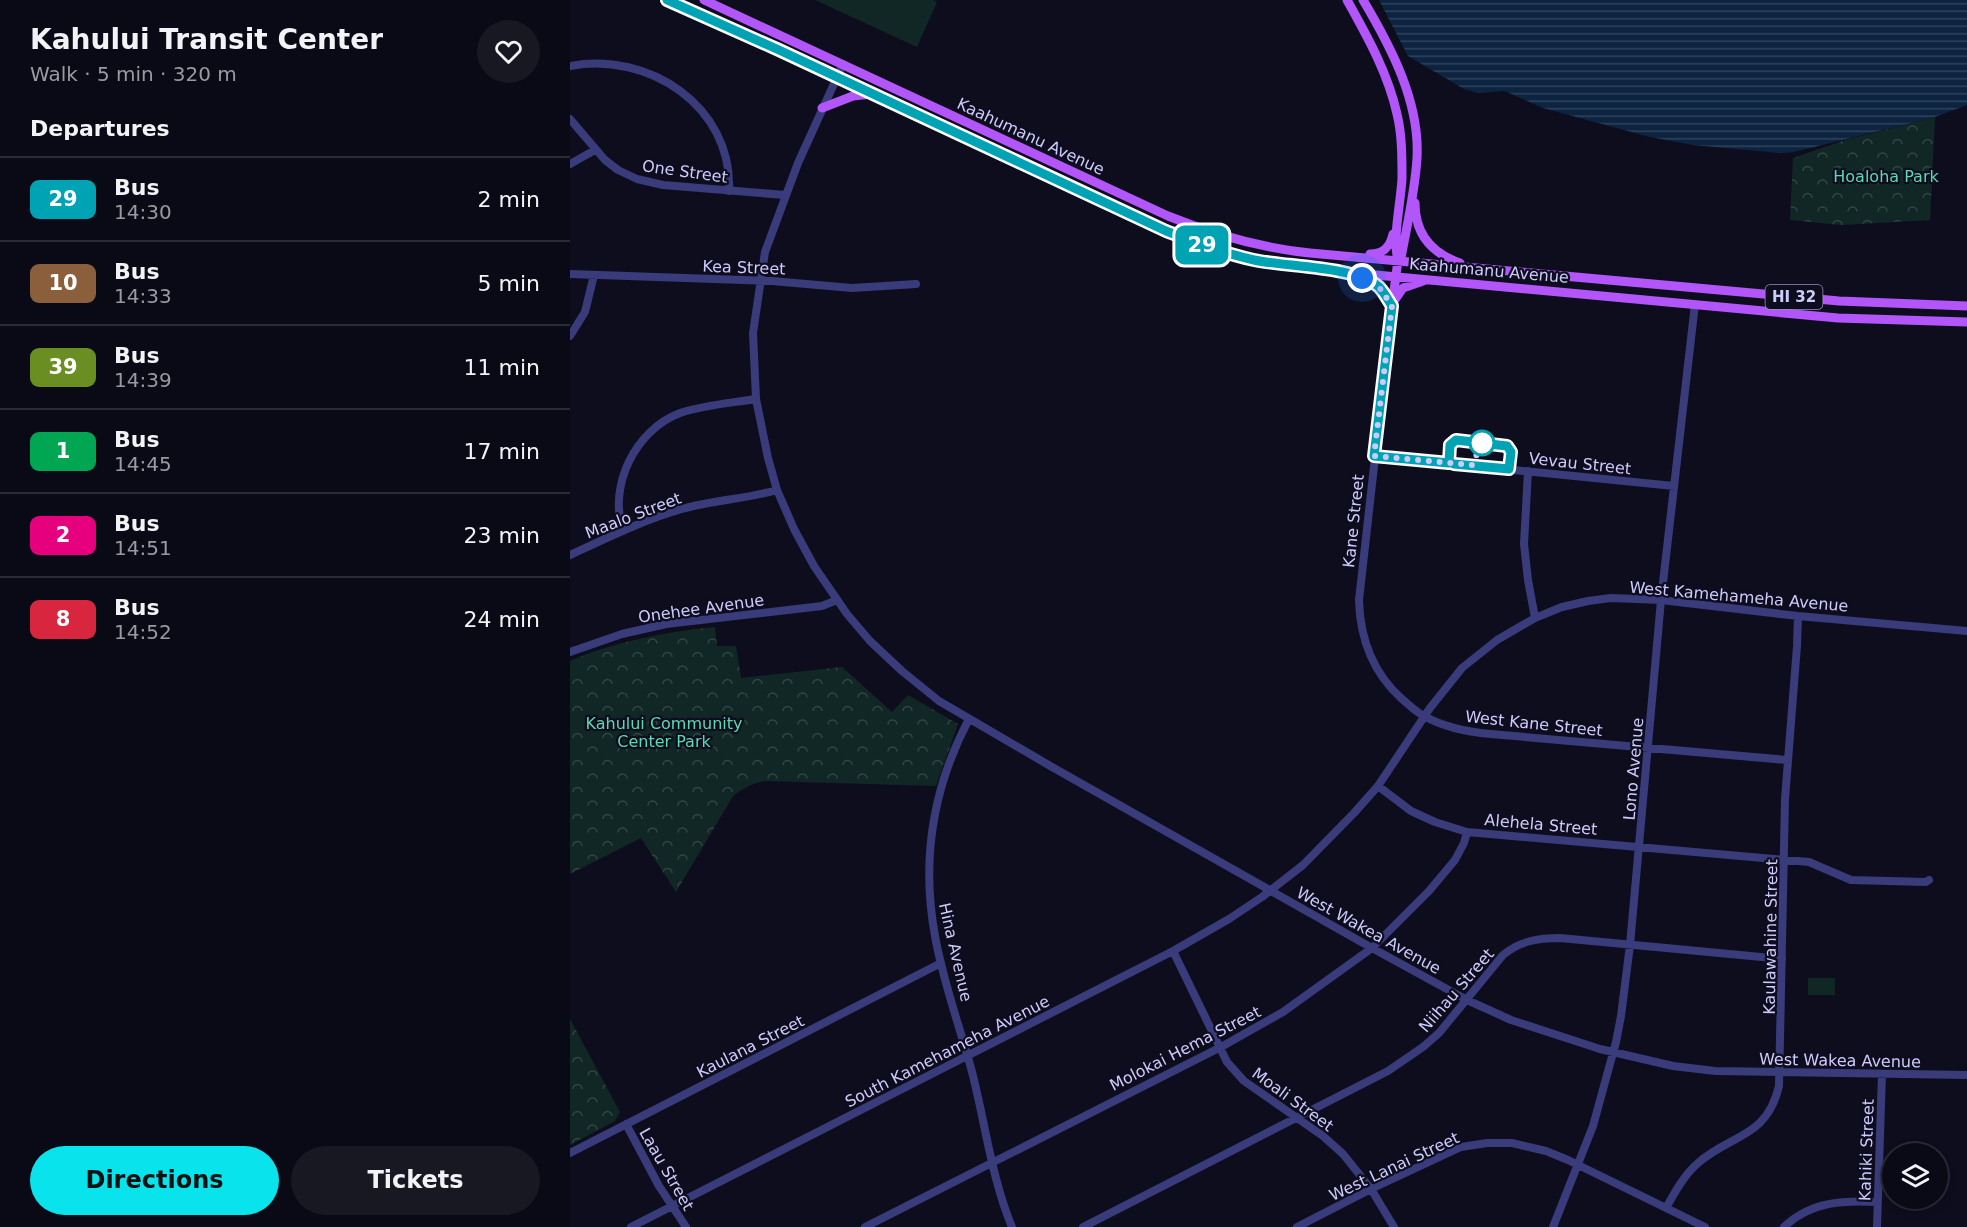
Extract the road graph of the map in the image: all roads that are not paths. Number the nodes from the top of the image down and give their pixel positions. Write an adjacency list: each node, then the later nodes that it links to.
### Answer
1 (667, 0): 7 (main road, Kaahumanu Avenue / HI 32)
2 (704, 0): 5 (main road, Kaahumanu Avenue / HI 32)
3 (1347, 0): 12 (main road)
4 (1363, 0): 11 (main road)
5 (843, 64): 7 (street, West Wakea Avenue); 16 (main road, Kaahumanu Avenue / HI 32)
6 (570, 66): 17 (street)
7 (837, 78): 8 (main road, Kaahumanu Avenue / HI 32); 9 (street, West Wakea Avenue)
8 (871, 94): 9 (main road); 19 (main road, Kaahumanu Avenue / HI 32)
9 (822, 108): 18 (street, West Wakea Avenue)
10 (570, 119): 13 (street, One Street)
11 (1415, 122): 12 (main road); 15 (main road)
12 (1399, 124): 20 (main road)
13 (595, 150): 14 (street); 17 (street, One Street)
14 (570, 164)
15 (1415, 178): 22 (main road); 23 (main road)
16 (1096, 183): 19 (main road); 21 (main road, Kaahumanu Avenue / HI 32)
17 (729, 191): 18 (street, One Street)
18 (785, 195): 30 (street, West Wakea Avenue)
19 (1090, 196): 24 (main road, Kaahumanu Avenue / HI 32)
20 (1400, 211): 21 (main road); 22 (main road)
21 (1354, 256): 22 (main road, Kaahumanu Avenue / HI 32)
22 (1398, 260): 23 (main road, Kaahumanu Avenue / HI 32); 28 (main road)
23 (1477, 267): 26 (main road, Kaahumanu Avenue / HI 32)
24 (1349, 273): 28 (main road, Kaahumanu Avenue / HI 32); 36 (main road)
25 (570, 274): 27 (street, Kea Street)
26 (1551, 274): 32 (main road, Kaahumanu Avenue / HI 32); 33 (main road)
27 (594, 275): 30 (street, Kea Street); 40 (street)
28 (1396, 277): 29 (main road, Kaahumanu Avenue / HI 32); 36 (main road)
29 (1427, 279): 33 (main road, Kaahumanu Avenue / HI 32); 36 (main road)
30 (760, 281): 31 (street, Kea Street); 41 (street, West Wakea Avenue)
31 (916, 284)
32 (1696, 288): 34 (main road, Kaahumanu Avenue / HI 32); 35 (main road)
33 (1550, 290): 35 (main road, Kaahumanu Avenue / HI 32)
34 (1839, 301): 37 (main road, Kaahumanu Avenue / HI 32); 38 (main road)
35 (1695, 304): 38 (main road, Kaahumanu Avenue / HI 32); 44 (street, Lono Avenue)
36 (1392, 306): 42 (street, Kane Street)
37 (1967, 306)
38 (1838, 318): 39 (main road, Kaahumanu Avenue / HI 32)
39 (1967, 322)
40 (570, 336)
41 (756, 399): 45 (street, West Wakea Avenue); 46 (street)
42 (1374, 456): 43 (street, Vevau Street); 54 (street, Kane Street)
43 (1528, 471): 44 (street, Vevau Street); 51 (street)
44 (1674, 486): 49 (street, Lono Avenue)
45 (777, 490): 46 (street, Maalo Street); 48 (street, West Wakea Avenue)
46 (623, 531): 47 (street, Maalo Street)
47 (570, 555)
48 (837, 600): 53 (street, Onehee Avenue); 55 (street, West Wakea Avenue)
49 (1661, 600): 50 (street, West Kamehameha Avenue); 51 (street, West Kamehameha Avenue); 56 (street, Lono Avenue)
50 (1798, 616): 52 (street, West Kamehameha Avenue); 57 (street, Kaulawahine Street)
51 (1535, 618): 54 (street, West Kamehameha Avenue)
52 (1967, 631)
53 (570, 652)
54 (1425, 717): 56 (street, West Kane Street); 58 (street, West Kamehameha Avenue)
55 (969, 719): 63 (street, West Wakea Avenue); 68 (street, Hina Avenue)
56 (1648, 748): 57 (street, West Kane Street); 60 (street, Lono Avenue)
57 (1787, 760): 61 (street, Kaulawahine Street)
58 (1378, 786): 59 (street, Alehela Street); 63 (street, West Kamehameha Avenue)
59 (1467, 832): 60 (street, Alehela Street); 65 (street, Molokai Hema Street)
60 (1640, 846): 61 (street, Alehela Street); 64 (street, Lono Avenue)
61 (1784, 860): 62 (street, Alehela Street); 67 (street, Kaulawahine Street)
62 (1929, 880)
63 (1271, 890): 65 (street, West Wakea Avenue); 66 (street, South Kamehameha Avenue)
64 (1630, 945): 67 (street, Niihau Street); 69 (street, Niihau Street); 71 (street, Lono Avenue)
65 (1372, 948): 69 (street, West Wakea Avenue); 70 (street, Molokai Hema Street)
66 (1173, 951): 70 (street, Moali Street); 72 (street, South Kamehameha Avenue)
67 (1782, 959): 73 (street, Kaulawahine Street)
68 (941, 963): 72 (street, Hina Avenue); 77 (street, Kaulana Street)
69 (1467, 1000): 71 (street, West Wakea Avenue); 76 (street, Niihau Street)
70 (1221, 1047): 76 (street, Moali Street); 79 (street, Molokai Hema Street)
71 (1614, 1052): 73 (street, West Wakea Avenue); 80 (street, Lono Avenue)
72 (968, 1056): 79 (street, Hina Avenue); 83 (street, South Kamehameha Avenue)
73 (1780, 1072): 74 (street, West Wakea Avenue); 84 (street, Kaulawahine Street)
74 (1882, 1074): 75 (street, West Wakea Avenue); 82 (street, Kahiki Street)
75 (1967, 1075)
76 (1296, 1118): 81 (street, Moali Street); 89 (street, Niihau Street)
77 (626, 1124): 78 (street, Kaulana Street); 83 (street, Laau Street)
78 (570, 1153)
79 (993, 1161): 87 (street, Molokai Hema Street); 88 (street, Hina Avenue)
80 (1578, 1165): 81 (street, West Lanai Street); 84 (street, West Lanai Street); 92 (street, Lono Avenue)
81 (1371, 1189): 90 (street, West Lanai Street); 91 (street, Moali Street)
82 (1877, 1202): 94 (street); 95 (street, Kahiki Street)
83 (671, 1205): 85 (street, South Kamehameha Avenue); 86 (street, Laau Street)
84 (1666, 1208): 93 (street, West Lanai Street)
85 (631, 1227)
86 (686, 1227)
87 (866, 1227)
88 (1012, 1227)
89 (1083, 1227)
90 (1297, 1227)
91 (1394, 1227)
92 (1553, 1227)
93 (1705, 1227)
94 (1784, 1227)
95 (1877, 1227)

